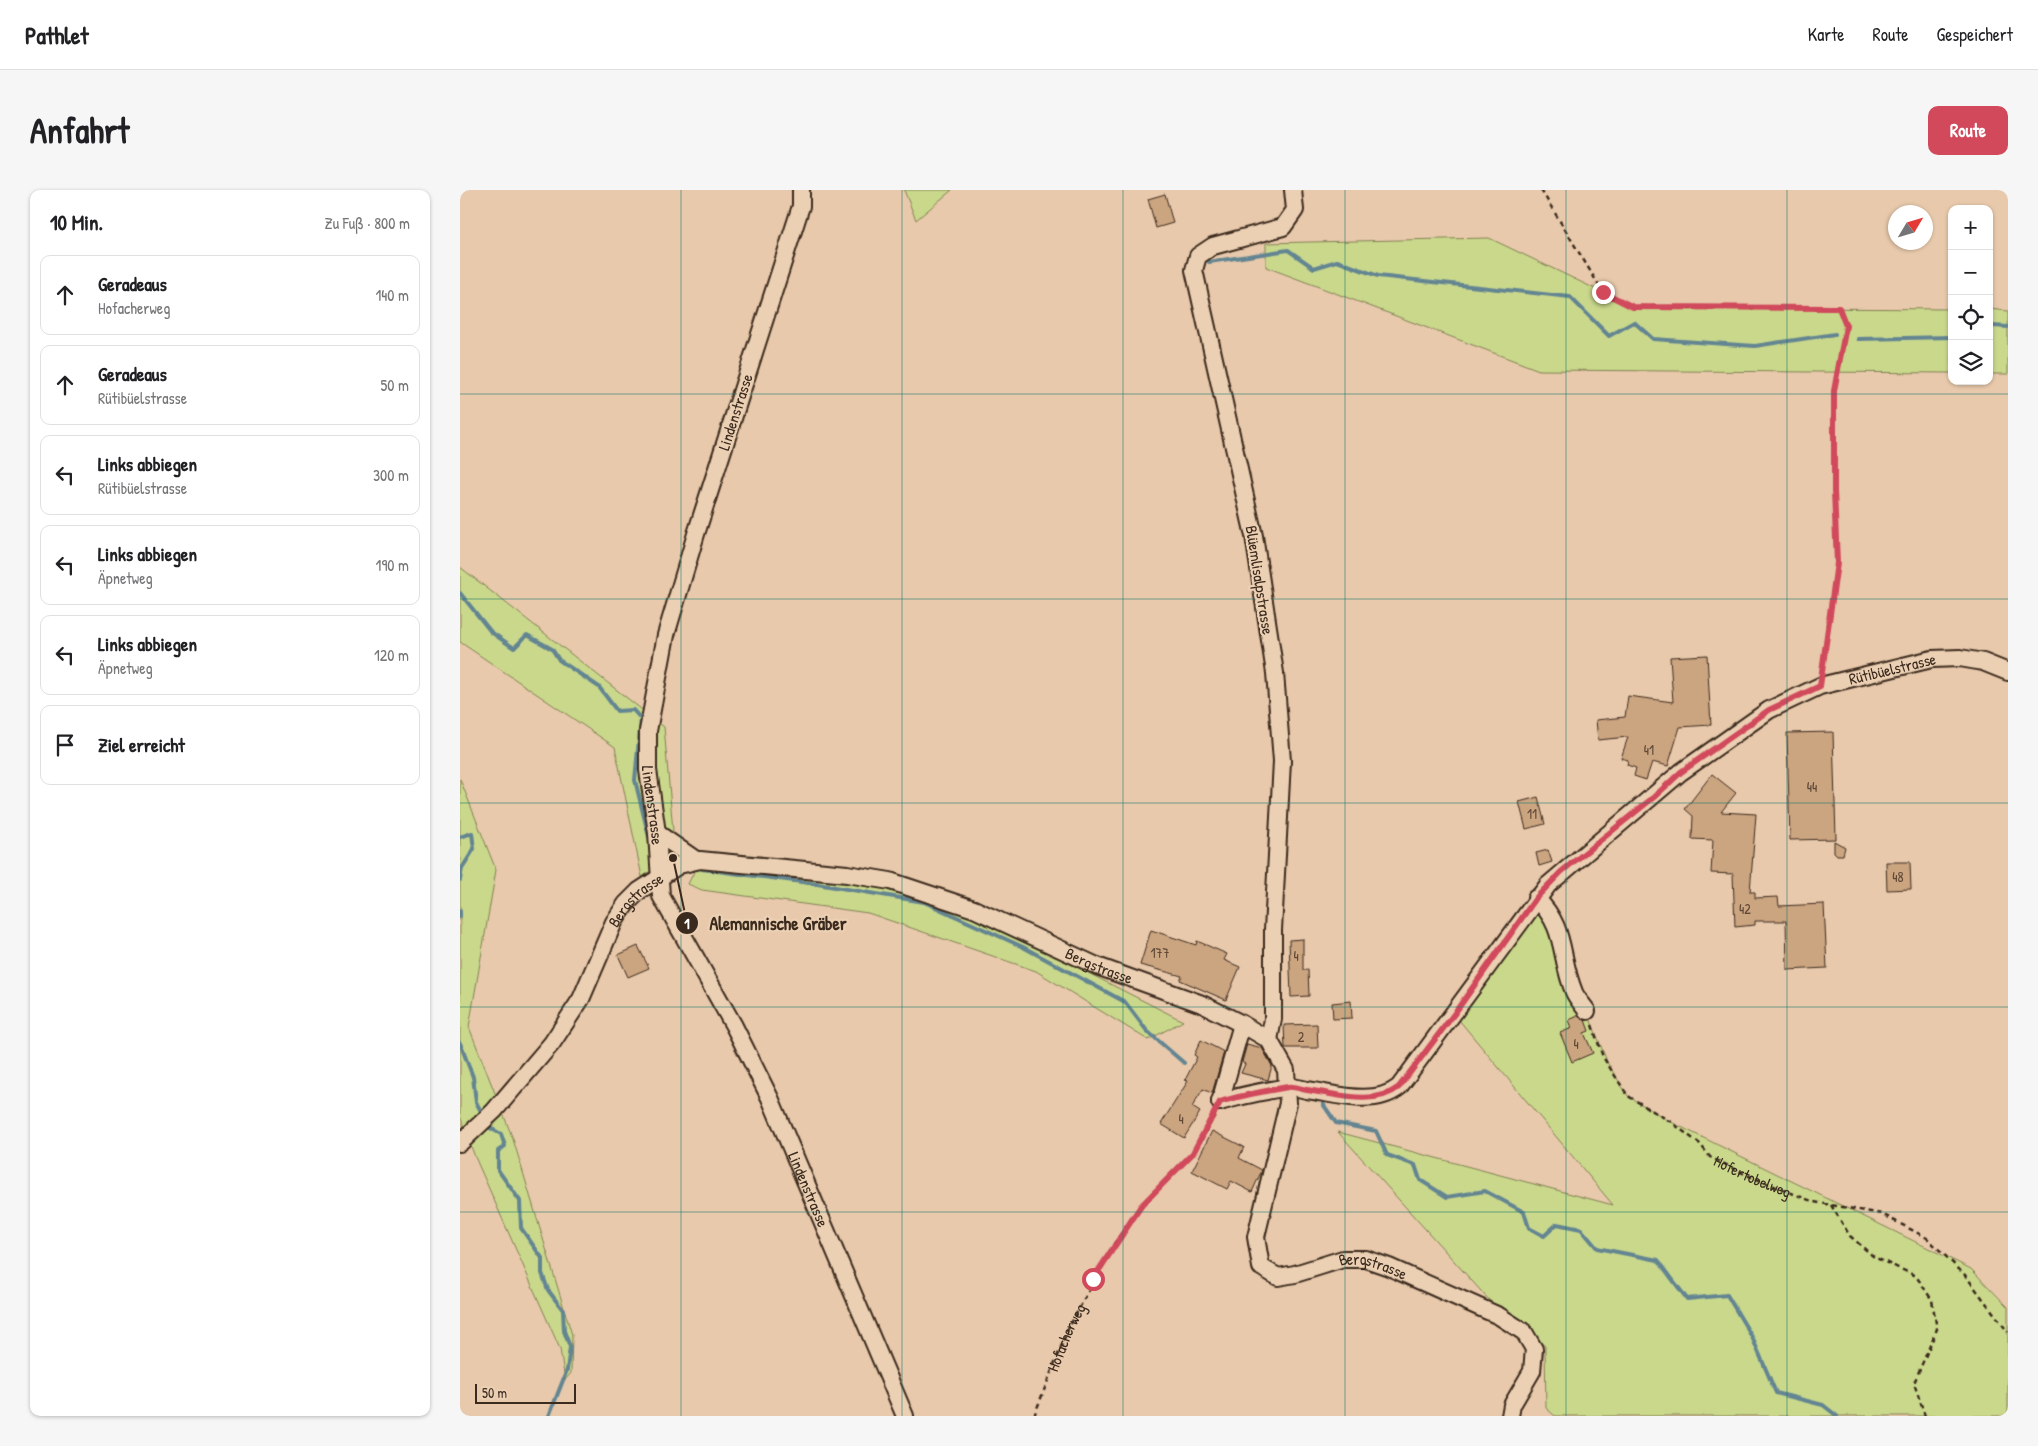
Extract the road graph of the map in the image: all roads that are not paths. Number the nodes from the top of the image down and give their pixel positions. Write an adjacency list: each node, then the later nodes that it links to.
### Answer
1 (801, 190): 4 (street, Lindenstrasse)
2 (1293, 190): 10 (street, Blüemlisalpstrasse)
3 (2008, 672): 7 (street, Rütibüelstrasse)
4 (657, 833): 5 (street); 6 (street, Lindenstrasse)
5 (696, 860): 6 (street, Bergstrasse); 9 (street, Bergstrasse)
6 (659, 878): 12 (street, Bergstrasse); 13 (street, Lindenstrasse)
7 (1536, 898): 8 (street); 11 (street, Rütibüelstrasse)
8 (1587, 1011)
9 (1242, 1024): 10 (street, Bergstrasse); 11 (street)
10 (1269, 1040): 11 (street, Bergstrasse)
11 (1289, 1087): 14 (street, Bergstrasse)
12 (460, 1143)
13 (906, 1416)
14 (1510, 1416)

